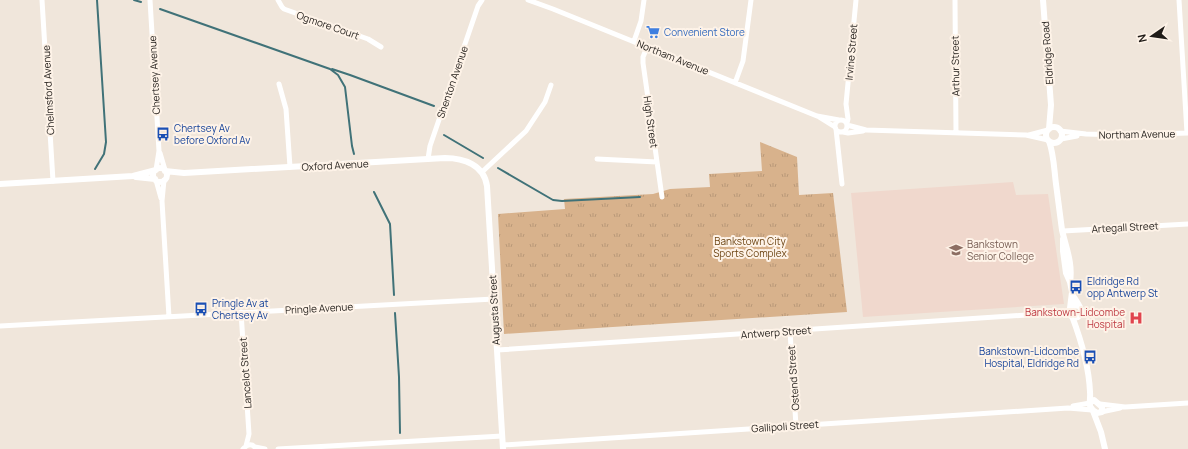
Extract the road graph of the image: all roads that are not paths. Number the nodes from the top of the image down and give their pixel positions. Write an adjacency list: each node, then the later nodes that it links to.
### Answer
1 (42, 0): 50 (street, Chelmsford Avenue)
2 (150, 0): 37 (street, Chertsey Avenue)
3 (278, 0): 15 (street, Ogmore Court)
4 (479, 0): 13 (street, Shenton Avenue)
5 (482, 0): 13 (street, Shenton Avenue)
6 (528, 0): 14 (street, Northam Avenue)
7 (644, 0): 14 (street)
8 (751, 0): 17 (street)
9 (856, 0): 20 (street, Irvine Street)
10 (955, 0): 30 (street, Arthur Street)
11 (1043, 0): 21 (street, Eldridge Road)
12 (1179, 0): 31 (street)
13 (478, 6): 38 (street, Shenton Avenue)
14 (634, 42): 16 (street, Northam Avenue)
15 (381, 47)
16 (647, 47): 17 (street, Northam Avenue); 41 (street, High Street)
17 (735, 83): 22 (street, Northam Avenue)
18 (279, 84): 42 (street)
19 (551, 85): 45 (street)
20 (846, 104): 23 (street, Irvine Street); 24 (street, Irvine Street)
21 (1051, 105): 27 (street, Eldridge Road); 28 (street, Eldridge Road)
22 (817, 116): 23 (street, Northam Avenue); 25 (street, Northam Avenue)
23 (839, 120): 24 (street); 25 (street)
24 (847, 124): 26 (street); 29 (street)
25 (836, 128): 29 (street); 36 (street)
26 (866, 130): 29 (street); 30 (street)
27 (1049, 130): 28 (street); 33 (street); 34 (street)
28 (1058, 130): 32 (street, Northam Avenue); 35 (street)
29 (842, 132): 36 (street)
30 (956, 133): 33 (street)
31 (1188, 133): 32 (street, Northam Avenue)
32 (1086, 134): 35 (street, Northam Avenue)
33 (1026, 135): 34 (street)
34 (1048, 140): 35 (street); 40 (street)
35 (1059, 140): 40 (street)
36 (839, 148): 52 (street)
37 (159, 151): 43 (street, Chertsey Avenue); 44 (street, Chertsey Avenue)
38 (428, 159): 42 (street, Oxford Avenue); 45 (street, Oxford Avenue)
39 (597, 159): 41 (street)
40 (1054, 161): 56 (street)
41 (657, 162): 53 (street, High Street)
42 (290, 167): 46 (street, Oxford Avenue)
43 (156, 170): 44 (street); 47 (street); 48 (street)
44 (165, 170): 46 (street, Oxford Avenue); 49 (street)
45 (482, 172): 58 (street, Augusta Street)
46 (184, 174): 49 (street, Oxford Avenue)
47 (133, 176): 48 (street); 50 (street)
48 (156, 180): 49 (street); 54 (street)
49 (165, 180): 54 (street)
50 (53, 181): 51 (street)
51 (0, 184)
52 (842, 184)
53 (662, 198)
54 (162, 201): 65 (street)
55 (1188, 224): 56 (street, Artegall Street)
56 (1063, 231): 57 (street)
57 (1072, 292): 59 (street); 60 (street)
58 (494, 299): 61 (street, Pringle Avenue); 69 (street, Augusta Street)
59 (1079, 306): 60 (street); 64 (street)
60 (1070, 308): 62 (street, Antwerp Street); 63 (street)
61 (242, 312): 65 (street, Pringle Avenue); 80 (street, Lancelot Street)
62 (1056, 313): 63 (street, Antwerp Street); 67 (street, Antwerp Street)
63 (1071, 316): 64 (street); 68 (street)
64 (1080, 316): 68 (street)
65 (169, 317): 66 (street, Pringle Avenue)
66 (0, 326)
67 (790, 331): 69 (street, Antwerp Street); 78 (street, Ostend Street)
68 (1080, 336): 70 (street)
69 (497, 350): 81 (street, Augusta Street)
70 (1090, 380): 71 (street); 73 (street)
71 (1090, 403): 73 (street); 75 (street, Gallipoli Street); 76 (street)
72 (1188, 403): 74 (street)
73 (1100, 404): 74 (street); 77 (street)
74 (1125, 406): 77 (street)
75 (1068, 408): 76 (street, Gallipoli Street); 78 (street, Gallipoli Street)
76 (1092, 410): 77 (street); 79 (street)
77 (1101, 413): 79 (street)
78 (796, 426): 84 (street, Gallipoli Street)
79 (1101, 432): 88 (street)
80 (249, 434): 82 (street, Lancelot Street); 83 (street, Lancelot Street)
81 (502, 436): 84 (street, Augusta Street); 87 (street)
82 (245, 447): 83 (street); 85 (street)
83 (255, 447): 86 (street)
84 (503, 447)
85 (239, 449)
86 (265, 449)
87 (278, 449)
88 (1105, 449)

